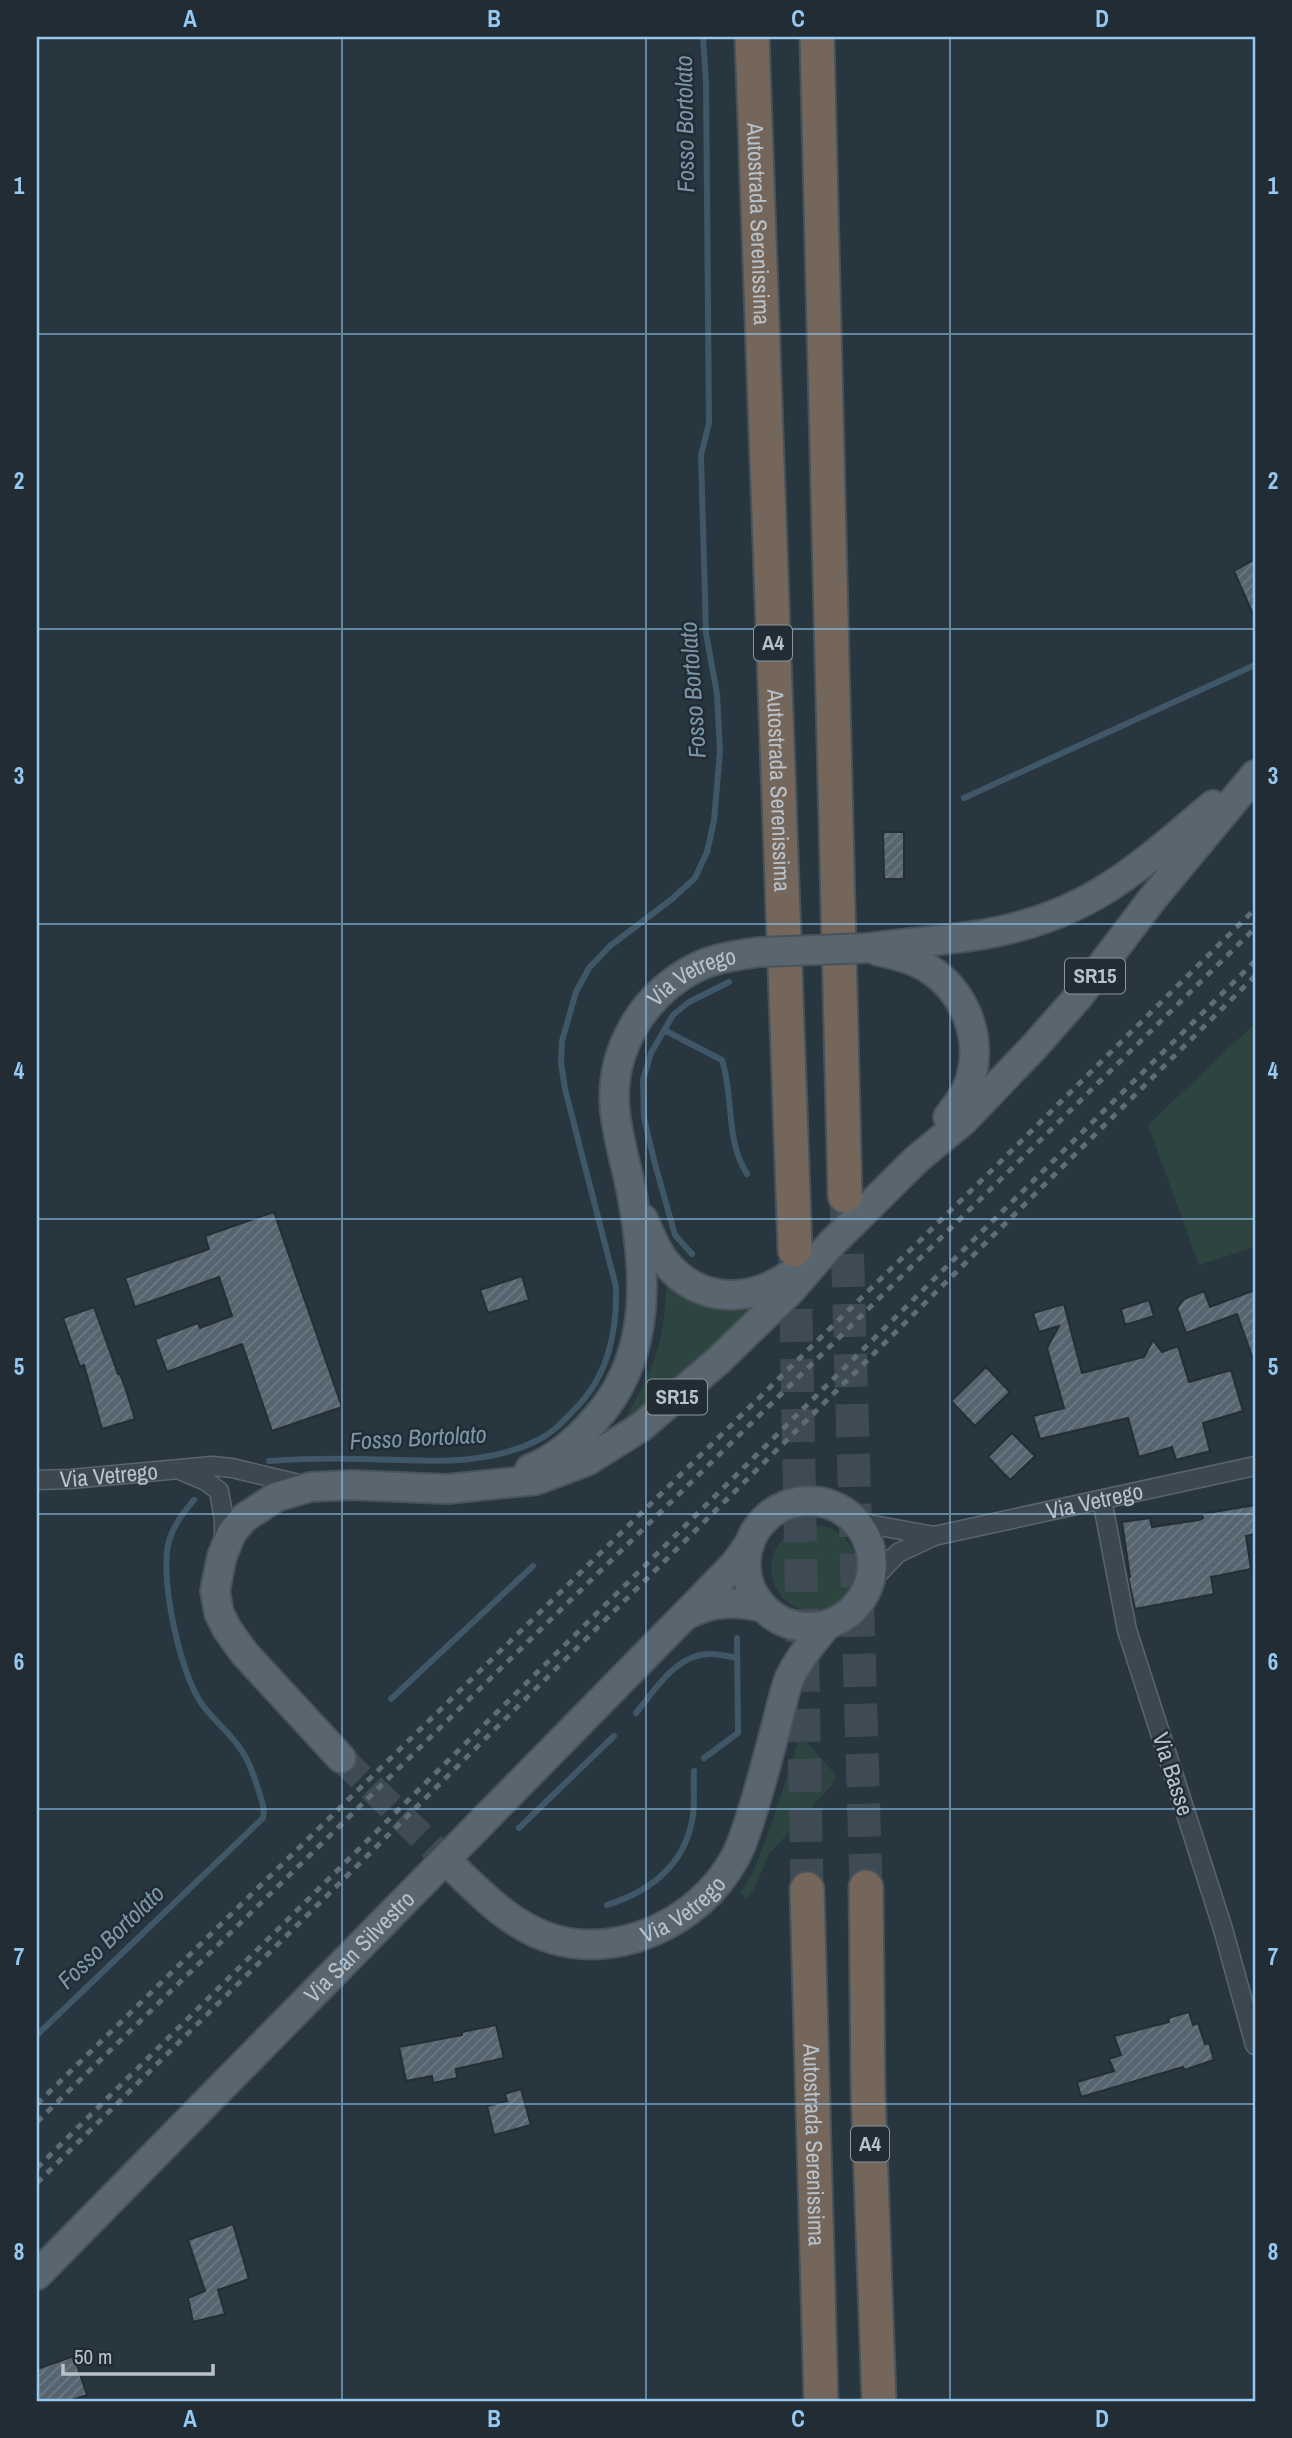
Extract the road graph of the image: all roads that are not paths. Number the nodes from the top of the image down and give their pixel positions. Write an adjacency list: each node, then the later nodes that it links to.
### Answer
1 (752, 37): 10 (highway, Autostrada Serenissima / A4)
2 (817, 37): 7 (highway)
3 (1255, 769): 5 (main road, Via Vetrego / SR15)
4 (1255, 775): 6 (main road, Via Vetrego / SR15)
5 (868, 948): 6 (main road, SR15); 8 (main road, Via Vetrego / SR15, bridge)
6 (917, 1159): 9 (main road, Via Vetrego / SR15)
7 (845, 1196)
8 (634, 1200): 9 (main road, SR15); 14 (main road, Via Vetrego / SR15)
9 (830, 1245): 14 (main road, Via Vetrego / SR15)
10 (795, 1250)
11 (1255, 1466): 16 (street, Via Vetrego)
12 (179, 1470): 13 (street, Via Vetrego); 15 (street, Via Vetrego); 20 (street, Via Vetrego)
13 (37, 1480)
14 (485, 1486): 15 (main road, Via Vetrego / SR15)
15 (310, 1487): 20 (main road, Via Vetrego / SR15)
16 (1102, 1500): 18 (street, Via Vetrego); 30 (street, Via Basse)
17 (857, 1522): 18 (street, Via Vetrego); 19 (main road, Via Vetrego); 21 (main road)
18 (934, 1536): 21 (street, Via Vetrego)
19 (750, 1543): 22 (main road, Via Vetrego); 23 (main road, Via San Silvestro)
20 (224, 1548): 26 (main road, Via Vetrego / SR15)
21 (871, 1581): 24 (main road, Via Vetrego)
22 (767, 1611): 23 (main road, Via San Silvestro); 24 (main road); 25 (main road, Via Vetrego)
23 (682, 1617): 31 (main road, Via San Silvestro)
24 (827, 1625): 25 (main road, Via Vetrego)
25 (790, 1678): 27 (main road, Via Vetrego)
26 (341, 1758)
27 (455, 1869)
28 (866, 1887): 33 (highway, A4)
29 (807, 1889): 32 (highway, Autostrada Serenissima)
30 (1255, 2045)
31 (37, 2276)
32 (821, 2401)
33 (879, 2401)

